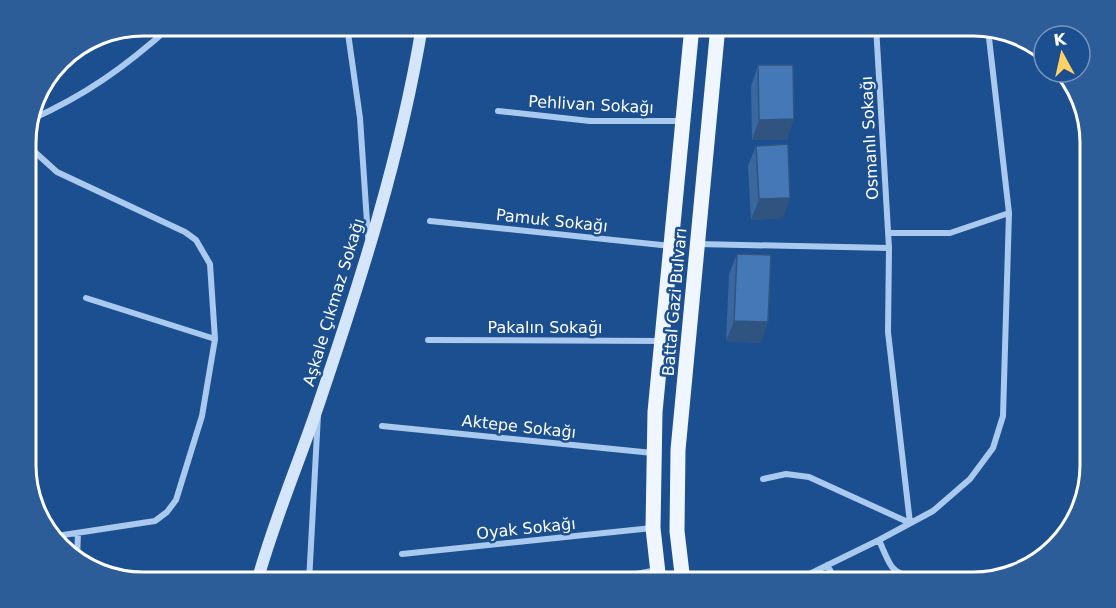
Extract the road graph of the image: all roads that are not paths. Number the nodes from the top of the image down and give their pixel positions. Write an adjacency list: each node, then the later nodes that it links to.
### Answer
1 (160, 36): 9 (street)
2 (348, 36): 15 (street)
3 (420, 36): 15 (street, Aşkale Çıkmaz Sokağı)
4 (691, 36): 10 (main road, Battal Gazi Bulvarı)
5 (717, 36): 16 (main road, Battal Gazi Bulvarı)
6 (877, 36): 14 (street, Osmanlı Sokağı)
7 (989, 37): 12 (street)
8 (498, 111): 10 (street, Pehlivan Sokağı)
9 (40, 115)
10 (683, 122): 17 (main road, Battal Gazi Bulvarı)
11 (36, 154): 20 (street)
12 (1009, 213): 14 (street); 27 (street)
13 (430, 221): 17 (street, Pamuk Sokağı)
14 (888, 232): 18 (street, Osmanlı Sokağı)
15 (369, 244): 23 (street, Aşkale Çıkmaz Sokağı)
16 (698, 244): 18 (street); 38 (main road, Battal Gazi Bulvarı)
17 (671, 246): 22 (main road, Battal Gazi Bulvarı)
18 (889, 248): 27 (street, Osmanlı Sokağı)
19 (86, 298): 20 (street)
20 (214, 339): 29 (street)
21 (428, 340): 22 (street, Pakalın Sokağı)
22 (662, 340): 25 (main road, Battal Gazi Bulvarı)
23 (318, 406): 35 (street, Aşkale Çıkmaz Sokağı); 36 (street)
24 (382, 426): 25 (street, Aktepe Sokağı)
25 (654, 453): 28 (main road, Battal Gazi Bulvarı)
26 (763, 479): 27 (street)
27 (910, 523): 31 (street)
28 (653, 528): 33 (street, Oyak Sokağı); 37 (main road, Battal Gazi Bulvarı)
29 (78, 533): 30 (street); 32 (street)
30 (63, 535)
31 (879, 540): 34 (street); 41 (street)
32 (77, 549)
33 (402, 554)
34 (827, 565): 39 (street); 40 (street)
35 (260, 572)
36 (310, 572)
37 (658, 572)
38 (682, 572)
39 (813, 572)
40 (831, 572)
41 (902, 572)

